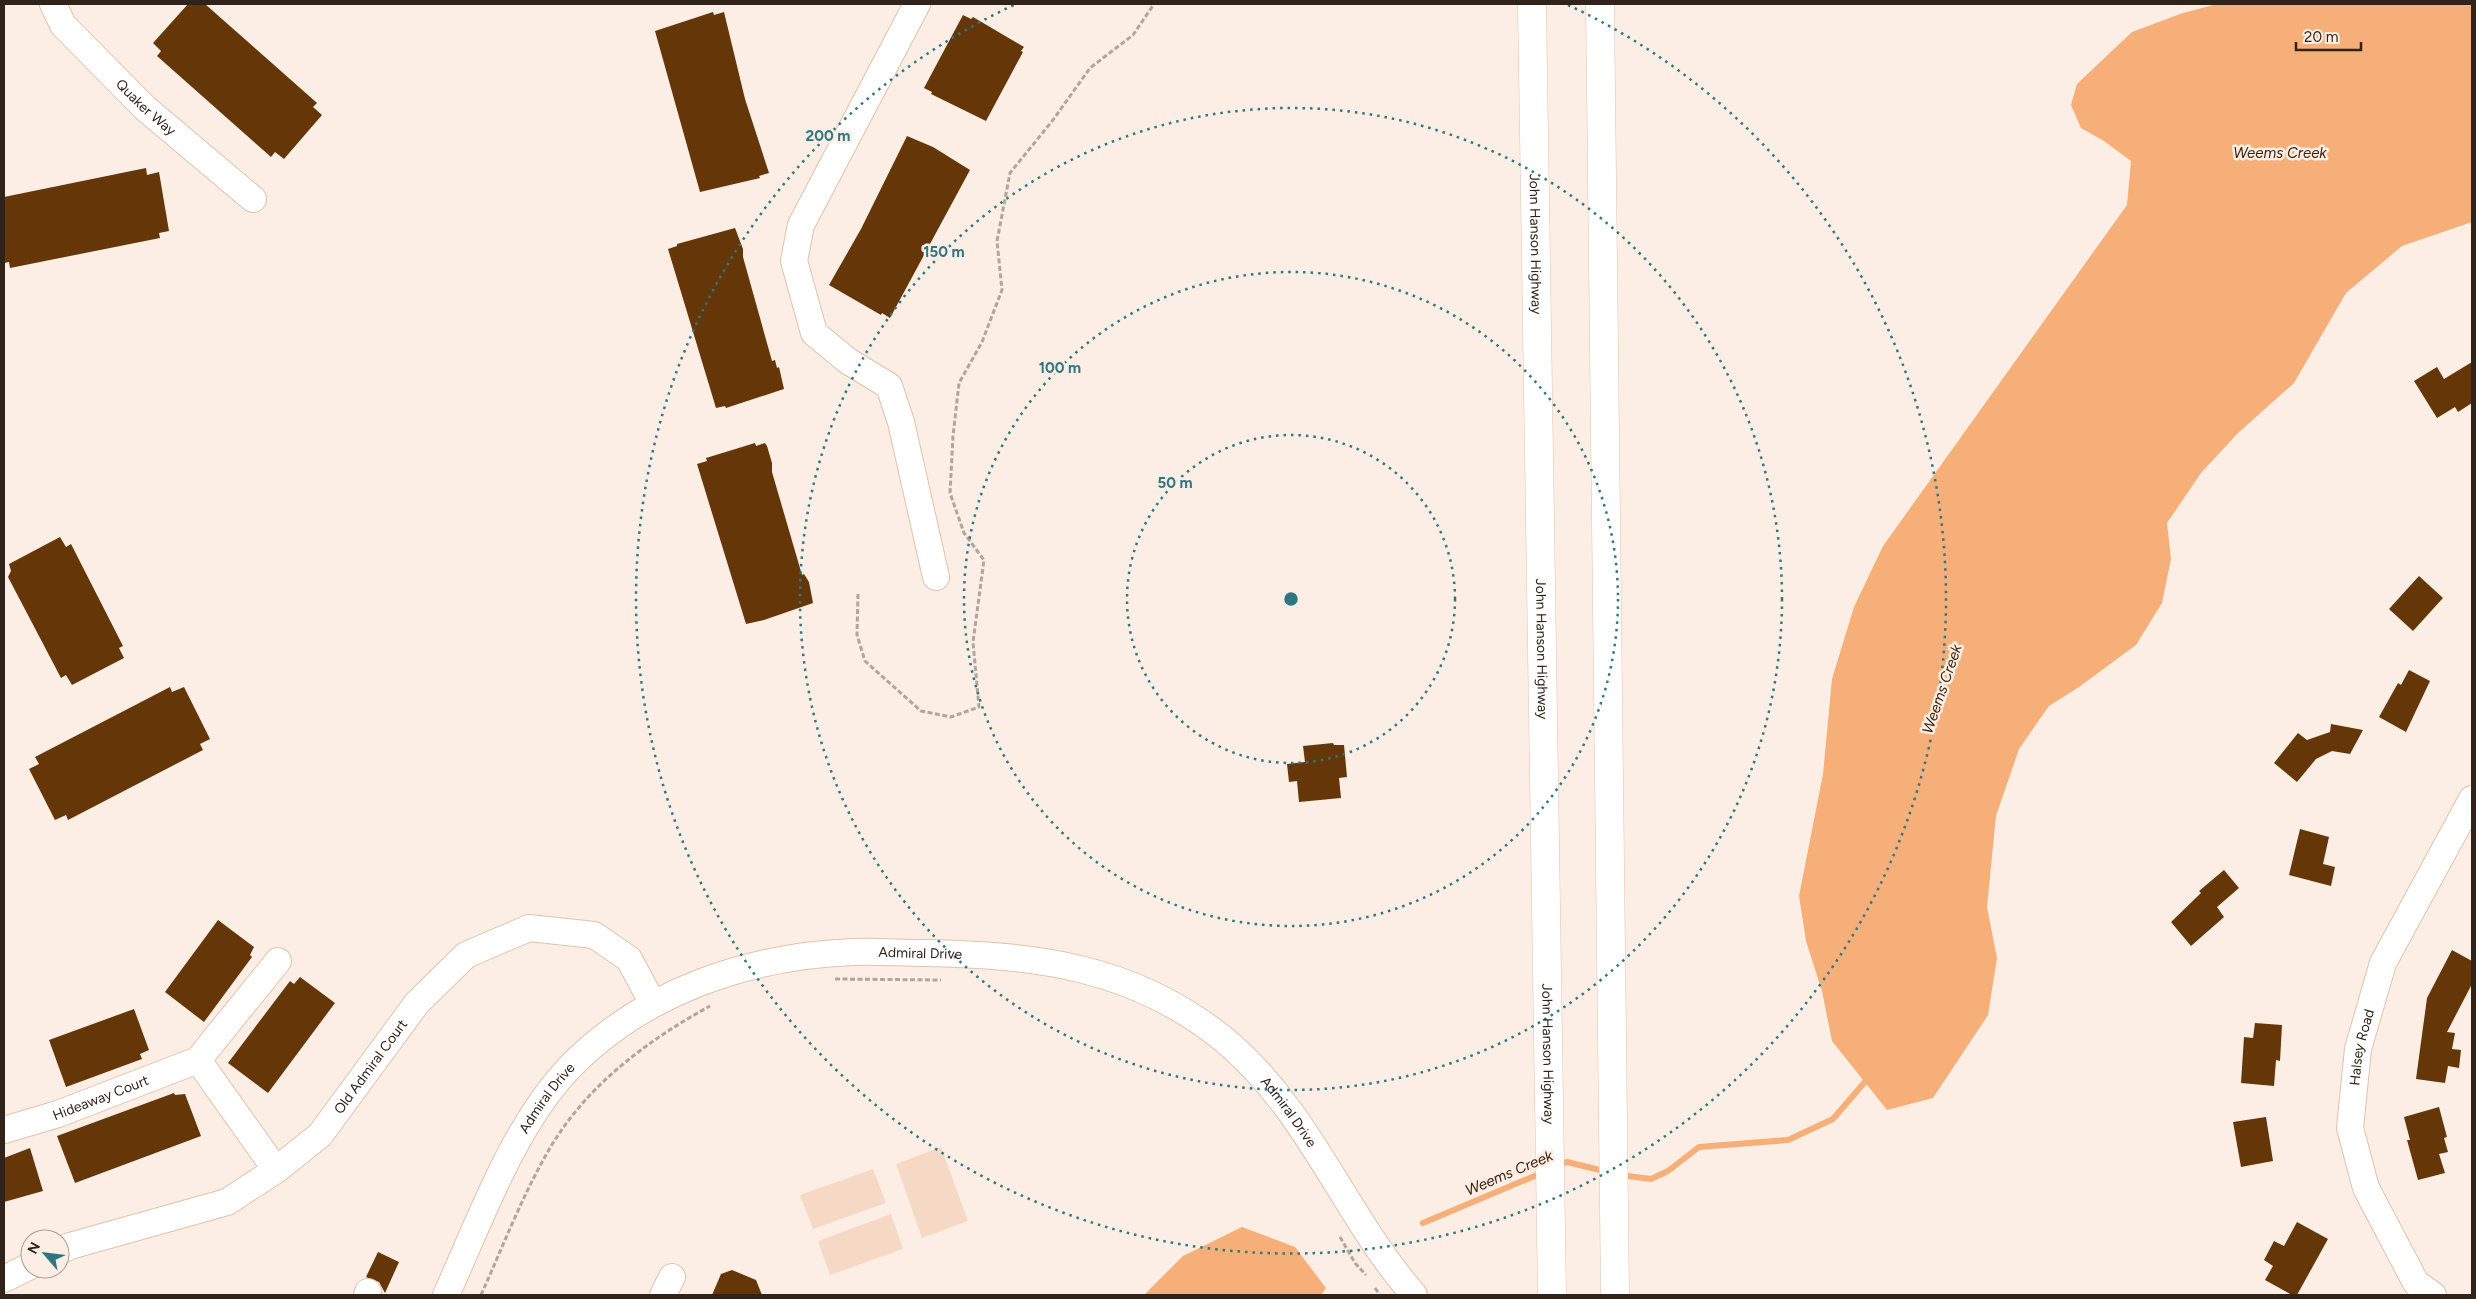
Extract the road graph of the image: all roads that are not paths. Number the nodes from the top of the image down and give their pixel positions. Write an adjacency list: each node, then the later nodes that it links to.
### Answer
1 (53, 4): 5 (street, Quaker Way)
2 (917, 4): 6 (street)
3 (1532, 4): 19 (highway, John Hanson Highway)
4 (1600, 4): 20 (highway)
5 (253, 199)
6 (936, 577)
7 (2472, 799): 16 (street, Halsey Road)
8 (278, 961): 10 (street, Hideaway Court)
9 (653, 1004): 12 (street, Old Admiral Court); 17 (street, Admiral Drive); 18 (street, Admiral Drive)
10 (198, 1060): 11 (street, Hideaway Court); 12 (street)
11 (4, 1130)
12 (276, 1170): 13 (street, Old Admiral Court)
13 (70, 1246)
14 (20, 1271): 15 (street)
15 (4, 1279)
16 (2417, 1291)
17 (446, 1295)
18 (1414, 1295)
19 (1552, 1295)
20 (1616, 1295)

